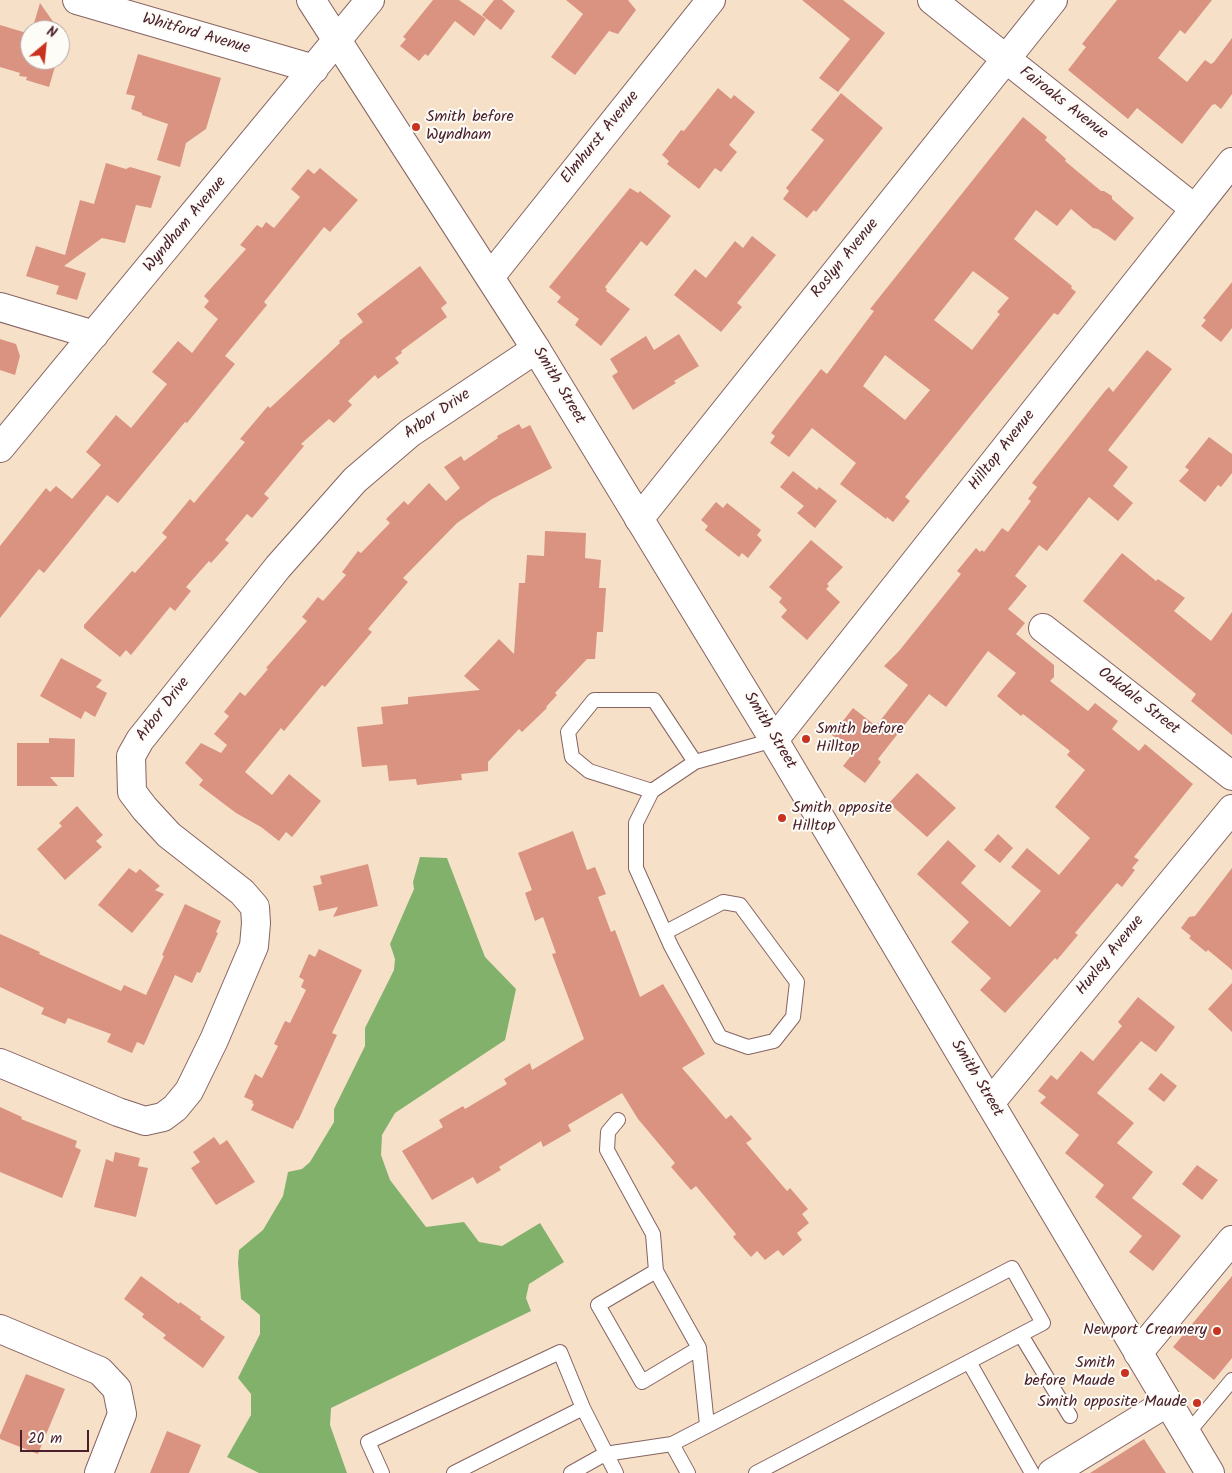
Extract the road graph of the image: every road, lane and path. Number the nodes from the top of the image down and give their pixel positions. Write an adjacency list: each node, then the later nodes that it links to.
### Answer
1 (78, 0): 9 (street, Whitford Avenue)
2 (311, 0): 7 (street, Smith Street)
3 (370, 0): 7 (street, Wyndham Avenue)
4 (711, 0): 12 (street, Elmhurst Avenue)
5 (932, 0): 8 (street, Fairoaks Avenue)
6 (1053, 0): 8 (street, Roslyn Avenue)
7 (338, 41): 9 (street, Wyndham Avenue); 12 (street, Smith Street)
8 (1006, 59): 11 (street, Fairoaks Avenue); 17 (street, Roslyn Avenue)
9 (314, 70): 14 (street, Wyndham Avenue)
10 (1232, 162): 11 (street, Hilltop Avenue)
11 (1195, 209): 19 (street, Hilltop Avenue)
12 (490, 277): 15 (street, Smith Street)
13 (0, 307): 14 (street)
14 (94, 335): 16 (street, Wyndham Avenue)
15 (536, 349): 17 (street, Smith Street); 25 (street, Arbor Drive)
16 (0, 448)
17 (639, 519): 19 (street, Smith Street)
18 (1043, 628): 21 (street, Oakdale Street)
19 (774, 740): 20 (lane); 26 (street, Smith Street)
20 (695, 762): 22 (lane); 22 (lane)
21 (1232, 776)
22 (652, 791): 24 (lane)
23 (1232, 809): 26 (street, Huxley Avenue)
24 (666, 932): 24 (lane)
25 (0, 1063)
26 (990, 1103): 33 (street, Smith Street)
27 (618, 1120): 29 (lane)
28 (1232, 1240): 33 (street)
29 (656, 1271): 32 (lane); 32 (lane)
30 (0, 1329): 43 (street)
31 (1021, 1335): 34 (lane); 38 (lane); 39 (lane)
32 (700, 1348): 39 (lane)
33 (1138, 1353): 36 (street, Smith Street)
34 (969, 1362): 49 (lane); 50 (lane)
35 (1232, 1380): 40 (lane)
36 (1168, 1402): 40 (street, Smith Street); 51 (street)
37 (583, 1408): 42 (lane); 44 (lane); 45 (lane)
38 (1070, 1416)
39 (707, 1425): 41 (lane)
40 (1187, 1434): 52 (street, Smith Street)
41 (672, 1444): 42 (lane); 48 (lane)
42 (605, 1454): 46 (lane); 47 (lane)
43 (99, 1473)
44 (382, 1473)
45 (454, 1473)
46 (571, 1473)
47 (616, 1473)
48 (688, 1473)
49 (756, 1473)
50 (1032, 1473)
51 (1052, 1473)
52 (1210, 1473)

